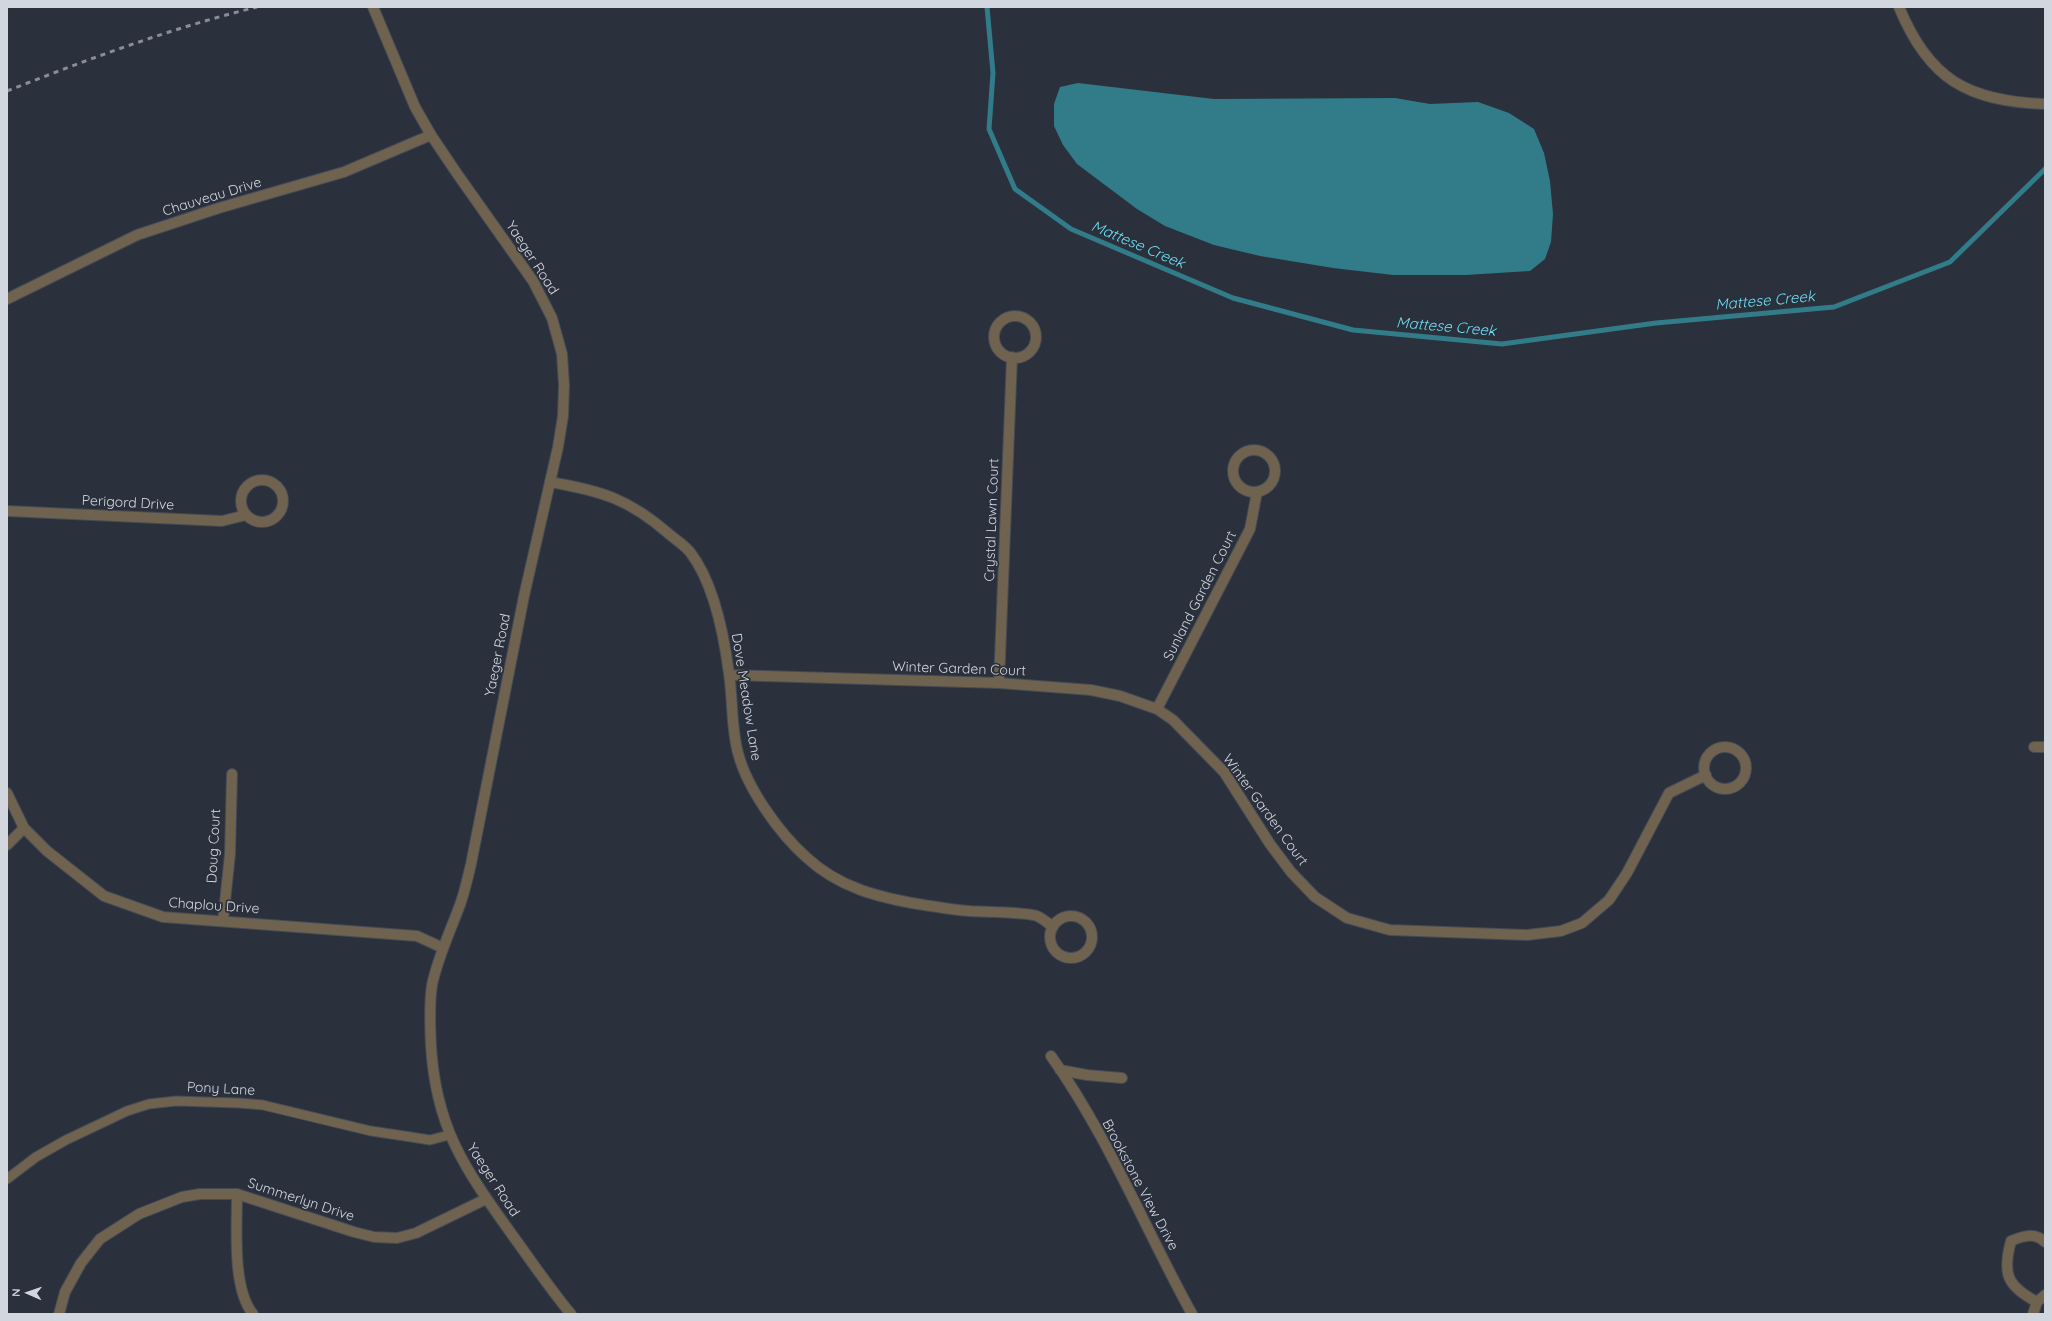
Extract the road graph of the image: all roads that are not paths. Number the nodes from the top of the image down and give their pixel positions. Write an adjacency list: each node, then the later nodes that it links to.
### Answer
1 (373, 7): 4 (street, Yaeger Road)
2 (1900, 7): 3 (street)
3 (2041, 104)
4 (431, 135): 5 (street, Chauveau Drive); 7 (street, Yaeger Road)
5 (7, 299)
6 (1012, 357): 6 (street); 12 (street, Crystal Lawn Court)
7 (550, 482): 11 (street, Dove Meadow Lane); 23 (street, Yaeger Road)
8 (1257, 492): 8 (street); 13 (street, Sunland Garden Court)
9 (7, 511): 10 (street, Perigord Drive)
10 (246, 515): 10 (street)
11 (730, 675): 12 (street, Winter Garden Court); 22 (street, Dove Meadow Lane)
12 (999, 683): 13 (street, Winter Garden Court)
13 (1157, 709): 17 (street, Winter Garden Court)
14 (2034, 747): 15 (street)
15 (2045, 747)
16 (232, 774): 21 (street, Doug Court)
17 (1706, 775): 17 (street)
18 (7, 793): 19 (street, Chaplou Drive)
19 (24, 828): 20 (street); 21 (street, Chaplou Drive)
20 (7, 845)
21 (223, 921): 23 (street, Chaplou Drive)
22 (1053, 927): 22 (street)
23 (443, 948): 27 (street, Yaeger Road)
24 (1051, 1056): 25 (street, Brookstone View Drive)
25 (1060, 1070): 26 (street); 37 (street, Brookstone View Drive)
26 (1122, 1078)
27 (449, 1135): 28 (lane, Pony Lane); 30 (street, Yaeger Road)
28 (7, 1179)
29 (237, 1194): 30 (street, Summerlyn Drive); 34 (street, Summerlyn Drive); 35 (street)
30 (486, 1199): 36 (street, Yaeger Road)
31 (2045, 1242): 33 (street)
32 (2045, 1295): 33 (street)
33 (2037, 1302): 38 (street)
34 (59, 1314)
35 (253, 1314)
36 (571, 1314)
37 (1192, 1314)
38 (2033, 1314)

